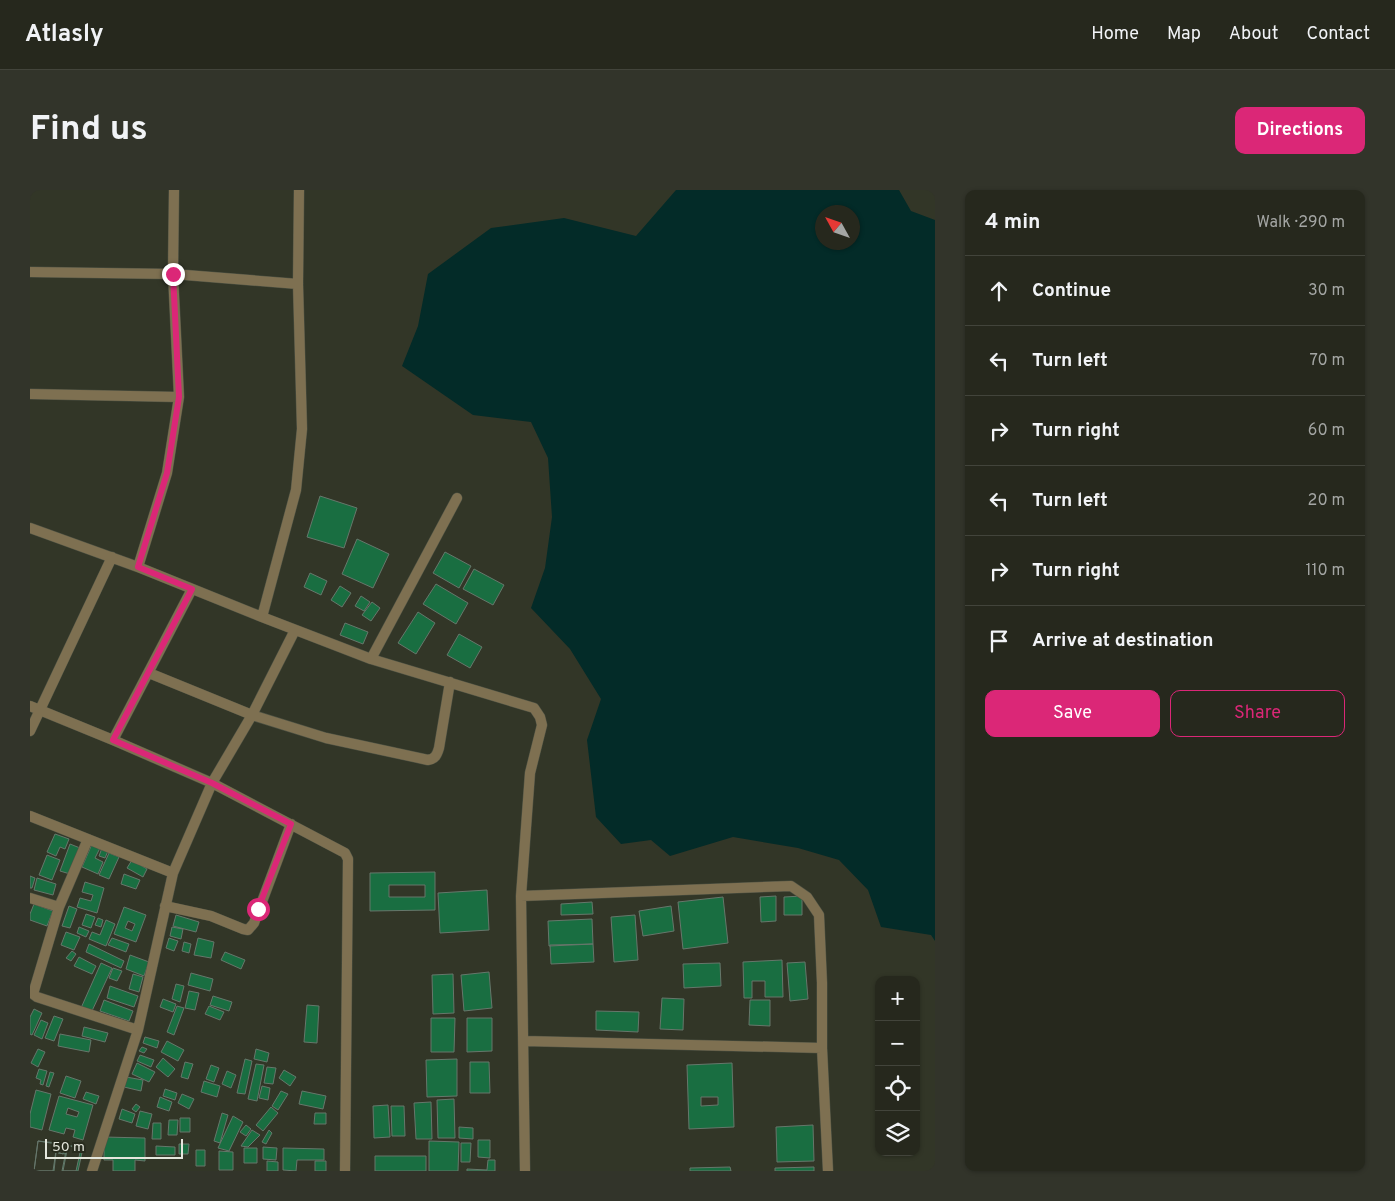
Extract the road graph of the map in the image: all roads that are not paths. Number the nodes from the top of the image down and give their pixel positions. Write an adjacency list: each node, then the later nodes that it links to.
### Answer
1 (174, 190): 4 (street)
2 (299, 190): 5 (street)
3 (30, 272): 4 (street)
4 (173, 274): 5 (street); 7 (street)
5 (298, 284): 13 (street)
6 (30, 394): 7 (street)
7 (179, 397): 11 (street)
8 (457, 498): 15 (street)
9 (30, 528): 10 (street)
10 (112, 557): 11 (street); 19 (street)
11 (138, 567): 12 (street)
12 (192, 589): 13 (street); 16 (street)
13 (262, 617): 14 (street)
14 (295, 630): 15 (street); 20 (street)
15 (371, 659): 17 (street)
16 (149, 673): 20 (street); 22 (street)
17 (450, 682): 20 (street); 28 (street)
18 (30, 706): 19 (street)
19 (41, 711): 21 (street); 22 (street)
20 (252, 715): 23 (street)
21 (30, 731)
22 (113, 740): 23 (street)
23 (212, 783): 25 (street); 27 (street)
24 (30, 816): 26 (street)
25 (291, 824): 30 (street); 37 (street)
26 (88, 839): 27 (street); 31 (street)
27 (173, 873): 30 (street)
28 (521, 896): 34 (street); 35 (street)
29 (30, 898): 31 (street)
30 (165, 906): 33 (street)
31 (59, 907): 32 (street)
32 (31, 997): 33 (street)
33 (138, 1030): 36 (street)
34 (524, 1041): 35 (street); 38 (street)
35 (822, 1048): 39 (street)
36 (92, 1171)
37 (345, 1171)
38 (525, 1171)
39 (828, 1171)

